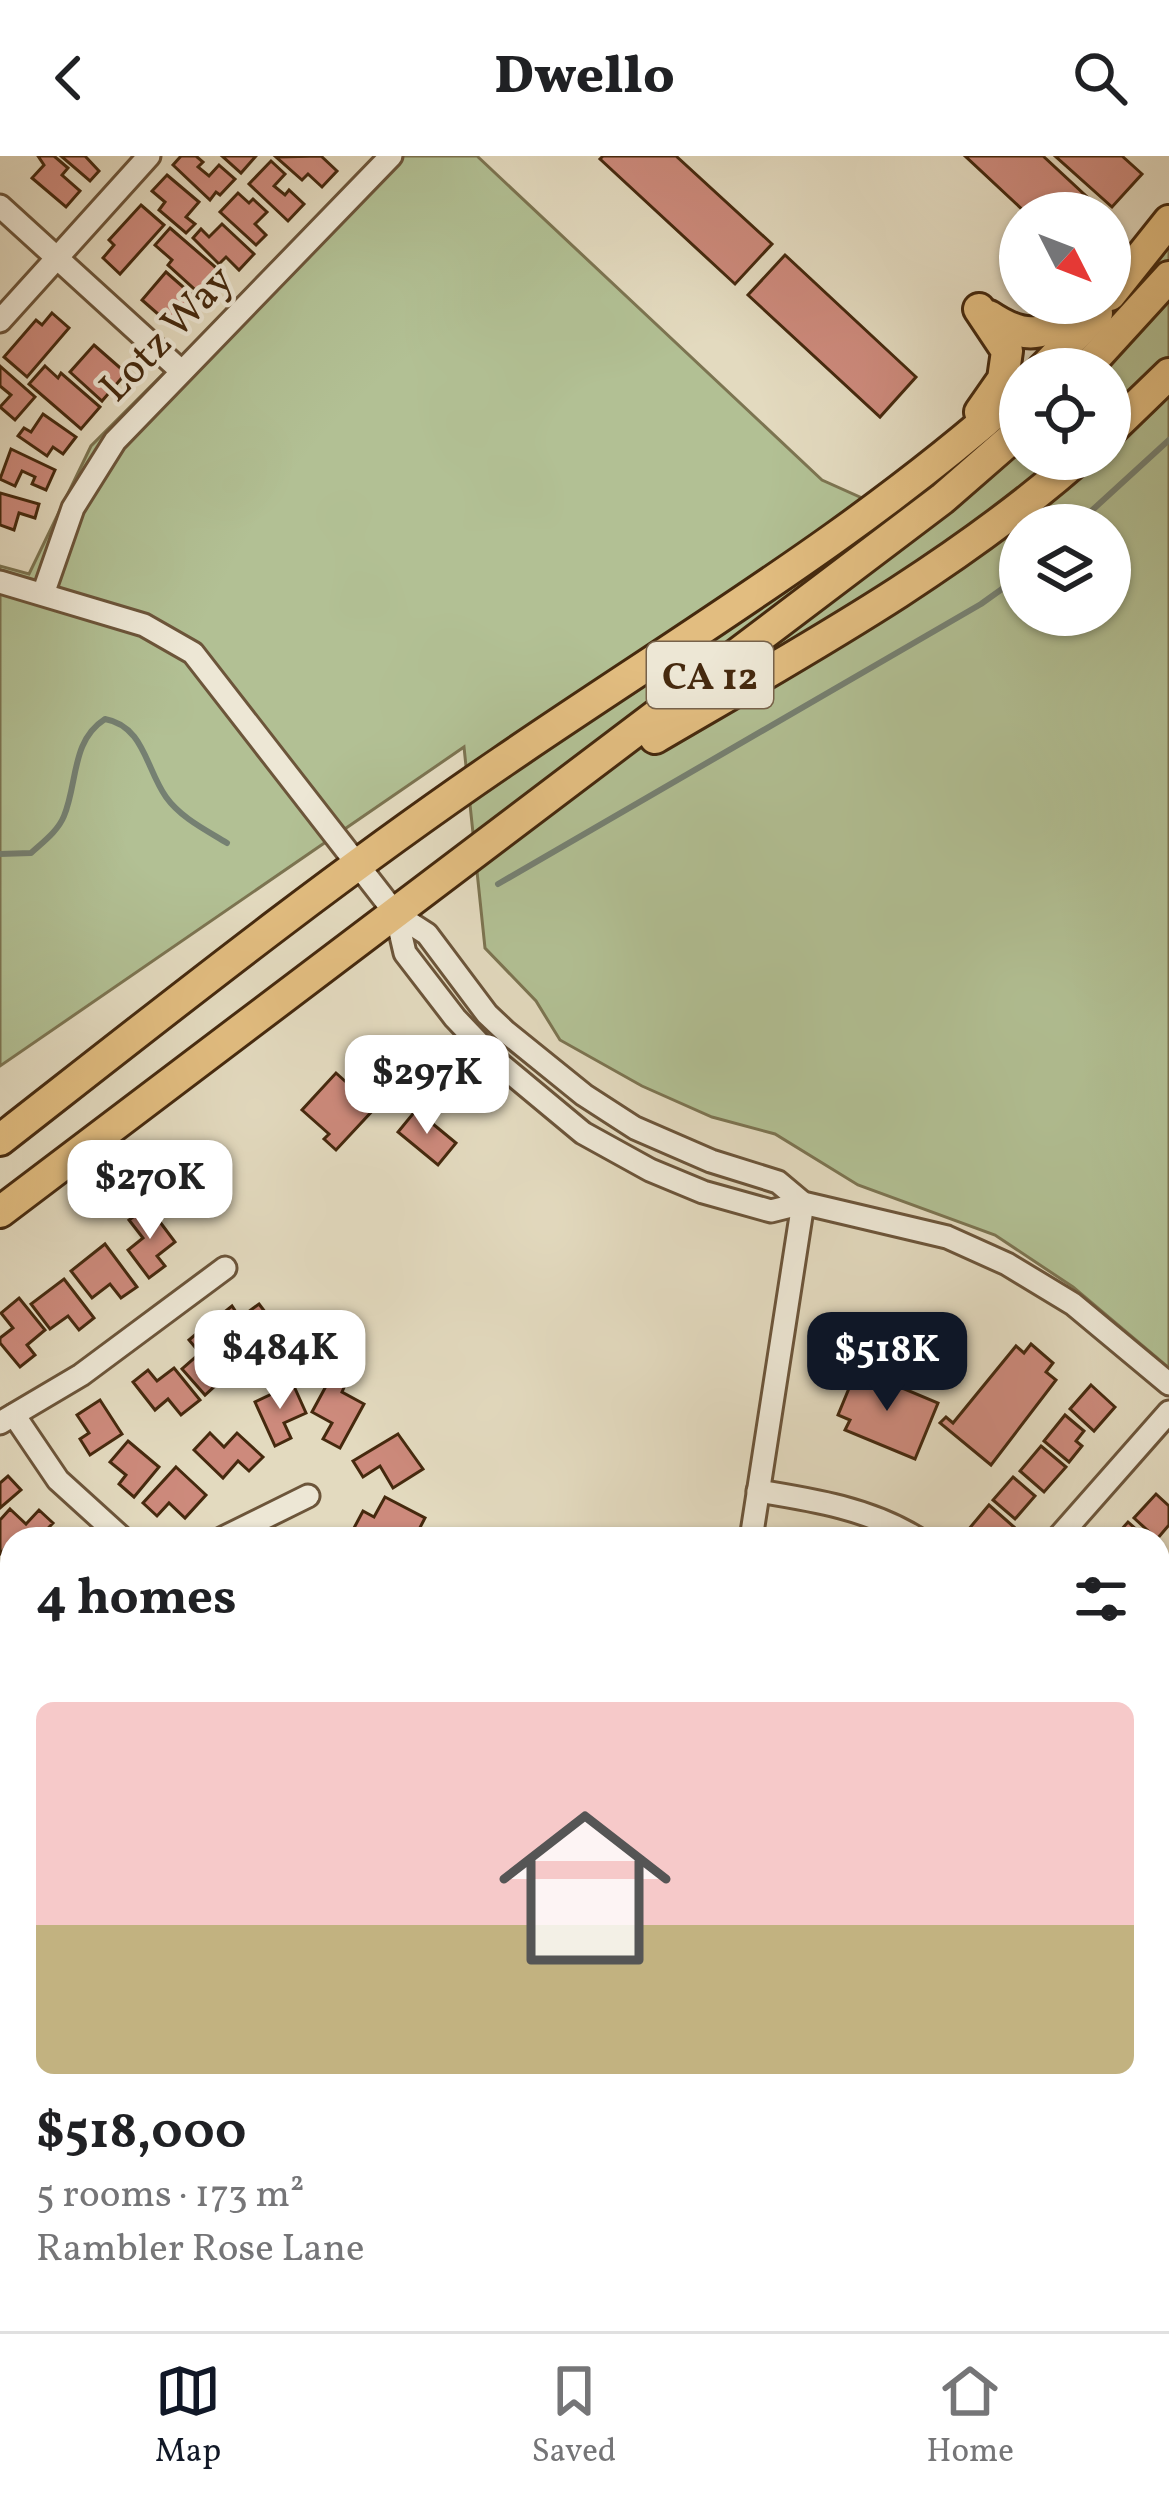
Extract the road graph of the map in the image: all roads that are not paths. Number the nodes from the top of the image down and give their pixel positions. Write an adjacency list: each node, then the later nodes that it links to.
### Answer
1 (149, 156): 5 (street)
2 (392, 156): 15 (street, Lotz Way)
3 (0, 206): 5 (street)
4 (1169, 221): 6 (highway)
5 (58, 258): 8 (street); 15 (street)
6 (1131, 267)
7 (1169, 277): 14 (highway)
8 (0, 321)
9 (999, 322): 20 (highway)
10 (1002, 324): 11 (highway)
11 (1055, 324)
12 (1082, 324): 13 (highway)
13 (1061, 348)
14 (1104, 348)
15 (180, 370): 23 (street, Lotz Way)
16 (1169, 374): 18 (highway)
17 (999, 410): 20 (highway, CA 12)
18 (1131, 411)
19 (999, 449): 24 (highway, CA 12)
20 (952, 452): 25 (highway, CA 12)
21 (1053, 480): 24 (highway)
22 (0, 582): 23 (street)
23 (43, 594): 25 (street)
24 (584, 770): 26 (highway, CA 12)
25 (356, 865): 26 (street); 29 (highway, CA 12)
26 (396, 914): 27 (street); 28 (street); 31 (highway, CA 12)
27 (526, 1087): 28 (street); 30 (street)
28 (584, 1095): 30 (street)
29 (0, 1140)
30 (803, 1202): 33 (street); 36 (street)
31 (0, 1212)
32 (224, 1268): 35 (street)
33 (1169, 1384)
34 (1169, 1412): 42 (street)
35 (7, 1419): 38 (street)
36 (758, 1491): 40 (street); 41 (street)
37 (308, 1496): 39 (street)
38 (110, 1527)
39 (245, 1527)
40 (753, 1527)
41 (894, 1527)
42 (1068, 1527)

